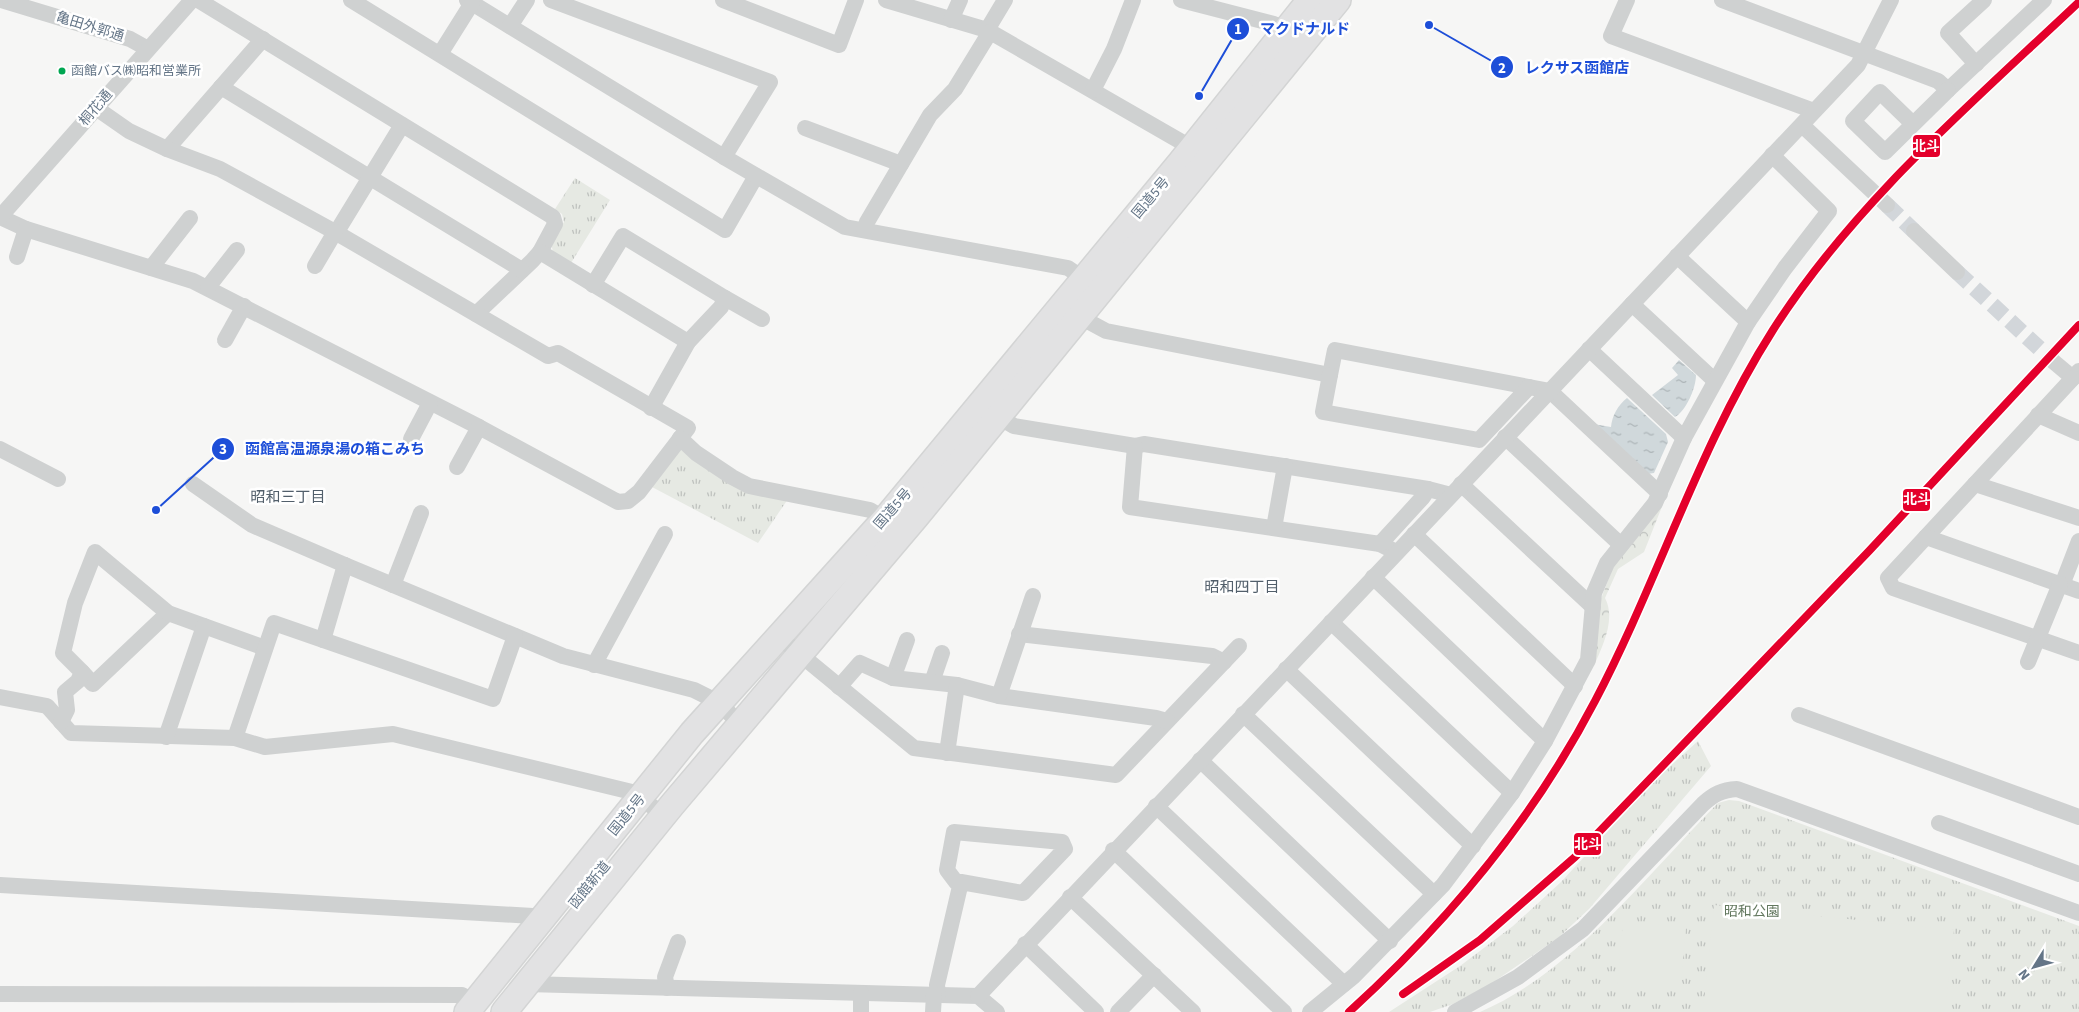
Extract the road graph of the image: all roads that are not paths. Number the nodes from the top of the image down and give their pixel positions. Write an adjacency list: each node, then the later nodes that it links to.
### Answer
1 (1, 0): 27 (street, 亀田外郭通)
2 (192, 0): 27 (street, 桐花通)
3 (198, 0): 26 (street)
4 (351, 0): 29 (street)
5 (527, 0): 24 (street)
6 (551, 0): 43 (street)
7 (723, 0): 8 (street)
8 (856, 0)
9 (886, 0): 22 (street)
10 (960, 0): 22 (street)
11 (1005, 0): 25 (street)
12 (1133, 0): 32 (street)
13 (1181, 0): 23 (street)
14 (1310, 0): 41 (highway, 国道5号)
15 (1338, 0): 41 (highway, 国道5号)
16 (1628, 0): 35 (street)
17 (1722, 0): 28 (street)
18 (1891, 0): 28 (street)
19 (1984, 0): 30 (street)
20 (470, 1): 24 (street); 29 (street)
21 (2035, 3): 30 (street)
22 (951, 20): 25 (street)
23 (1274, 24)
24 (510, 26): 43 (street)
25 (989, 31): 32 (street); 44 (street)
26 (263, 39): 31 (street); 37 (street)
27 (148, 49): 34 (street, 桐花通)
28 (1864, 52): 33 (street); 35 (street)
29 (440, 54): 45 (street)
30 (1976, 64): 33 (street)
31 (221, 87): 40 (street); 46 (street)
32 (1093, 90): 41 (street)
33 (1948, 90): 36 (street)
34 (96, 108): 40 (street); 48 (street, 桐花通)
35 (1814, 111): 38 (street)
36 (1913, 124)
37 (402, 125): 46 (street); 55 (street)
38 (1802, 125): 42 (street); 47 (street)
39 (805, 128): 44 (street)
40 (167, 149): 53 (street)
41 (1200, 153): 62 (highway, 国道5号); 69 (highway, 国道5号)
42 (1772, 156): 56 (street); 71 (street)
43 (724, 157): 45 (street)
44 (901, 164): 51 (street)
45 (756, 176): 51 (street)
46 (370, 177): 53 (street); 60 (street)
47 (1887, 205)
48 (0, 217): 50 (street)
49 (190, 218): 59 (street)
50 (26, 229): 57 (street); 59 (street)
51 (864, 230): 62 (street)
52 (1914, 231): 61 (street)
53 (335, 232): 58 (street); 68 (street)
54 (236, 250): 64 (street)
55 (540, 252): 60 (street); 63 (street)
56 (1677, 256): 66 (street); 71 (street)
57 (17, 257)
58 (315, 266)
59 (151, 268): 64 (street)
60 (522, 270): 68 (street)
61 (1957, 272)
62 (1084, 278): 83 (highway, 国道5号)
63 (593, 285): 65 (street); 73 (street)
64 (208, 287): 67 (street)
65 (724, 298): 70 (street); 73 (street)
66 (1632, 304): 74 (street); 78 (street)
67 (244, 306): 72 (street); 81 (street)
68 (476, 314): 82 (street)
69 (1080, 317): 76 (street); 83 (highway, 国道5号)
70 (762, 319)
71 (1748, 322): 78 (street)
72 (225, 340)
73 (688, 342): 82 (street)
74 (1589, 349): 80 (street); 88 (street)
75 (2054, 362): 77 (street)
76 (1330, 375): 79 (street); 90 (street)
77 (2076, 375): 84 (street)
78 (1714, 380): 88 (street)
79 (1529, 387): 80 (street); 90 (street)
80 (1550, 391): 91 (street); 101 (street)
81 (430, 403): 85 (street); 89 (street)
82 (651, 408): 87 (street)
83 (989, 411): 92 (street); 104 (highway, 国道5号); 133 (highway, 国道5号)
84 (2038, 415): 86 (street); 98 (street)
85 (479, 427): 87 (street); 95 (street)
86 (2079, 433)
87 (680, 438): 104 (street)
88 (1684, 438): 101 (street)
89 (411, 439)
90 (1479, 440): 91 (street)
91 (1501, 441): 100 (street); 111 (street)
92 (1135, 446): 94 (street); 105 (street)
93 (0, 449): 96 (street)
94 (1285, 466): 99 (street); 105 (street)
95 (457, 467)
96 (58, 479)
97 (194, 484): 113 (street)
98 (1975, 484): 103 (street); 108 (street)
99 (1428, 489): 100 (street); 110 (street)
100 (1456, 489): 107 (street); 119 (street)
101 (1660, 494): 111 (street)
102 (421, 513): 115 (street)
103 (2079, 518)
104 (885, 519): 125 (highway, 国道5号)
105 (1274, 528): 110 (street)
106 (665, 534): 136 (street)
107 (1414, 534): 112 (street); 142 (street)
108 (1926, 537): 116 (street); 126 (street)
109 (2079, 542): 116 (street)
110 (1380, 544): 112 (street)
111 (1621, 545): 119 (street)
112 (1396, 552): 114 (street)
113 (345, 565): 115 (street); 127 (street)
114 (1373, 577): 121 (street); 153 (street)
115 (393, 585): 124 (street)
116 (2061, 585): 117 (street); 126 (street)
117 (2079, 591)
118 (1033, 596): 123 (street)
119 (1593, 607): 142 (street)
120 (168, 613): 122 (street); 138 (street); 138 (street)
121 (1331, 622): 137 (street); 156 (street)
122 (204, 626): 130 (street); 151 (street)
123 (1019, 634): 134 (street); 144 (street)
124 (516, 636): 127 (street); 136 (street)
125 (779, 637): 133 (street); 146 (highway, 国道5号)
126 (2038, 639): 132 (street); 135 (street)
127 (323, 640): 130 (street)
128 (907, 640): 139 (street)
129 (1239, 646): 134 (street)
130 (265, 648): 152 (street)
131 (942, 653): 140 (street)
132 (2079, 653)
133 (799, 654): 143 (street); 146 (highway, 函館新道); 157 (highway, 国道5号)
134 (1224, 662): 149 (street)
135 (2028, 662)
136 (594, 664): 146 (street)
137 (1286, 669): 147 (street); 161 (street)
138 (82, 672): 150 (street)
139 (893, 678): 140 (street); 143 (street)
140 (932, 682): 141 (street)
141 (958, 685): 144 (street); 154 (street)
142 (1575, 686): 153 (street)
143 (839, 687): 154 (street)
144 (999, 696): 149 (street)
145 (0, 697): 150 (street)
146 (725, 709): 157 (highway, 函館新道)
147 (1243, 714): 155 (street); 166 (street)
148 (1799, 715): 159 (street)
149 (1167, 721): 154 (street)
150 (61, 722): 151 (street)
151 (166, 737): 152 (street)
152 (235, 738): 157 (street)
153 (1545, 741): 156 (street)
154 (947, 754)
155 (1200, 760): 158 (street); 170 (street)
156 (1512, 793): 161 (street)
157 (652, 806): 174 (highway, 国道5号); 181 (highway, 国道5号); 181 (highway, 函館新道)
158 (1156, 806): 162 (street); 175 (street)
159 (2079, 818)
160 (1939, 823): 163 (street)
161 (1473, 846): 166 (street)
162 (1114, 850): 167 (street); 189 (street)
163 (2079, 874)
164 (961, 882): 164 (street); 179 (street)
165 (0, 886): 169 (street)
166 (1434, 894): 170 (street)
167 (1070, 897): 172 (street); 173 (street)
168 (2079, 913): 191 (street)
169 (533, 916)
170 (1390, 941): 175 (street)
171 (678, 942): 176 (street)
172 (1025, 944): 180 (street); 186 (street)
173 (1154, 975): 187 (street); 188 (street)
174 (526, 984): 176 (street); 182 (highway, 国道5号)
175 (1344, 984): 190 (street)
176 (667, 988): 177 (street)
177 (861, 993): 179 (street); 183 (street)
178 (0, 994): 181 (street)
179 (936, 995): 180 (street); 184 (street)
180 (978, 996): 185 (street)
181 (476, 1009)
182 (504, 1012)
183 (861, 1012)
184 (933, 1012)
185 (997, 1012)
186 (1096, 1012)
187 (1118, 1012)
188 (1193, 1012)
189 (1284, 1012)
190 (1310, 1012)
191 (1455, 1012)

